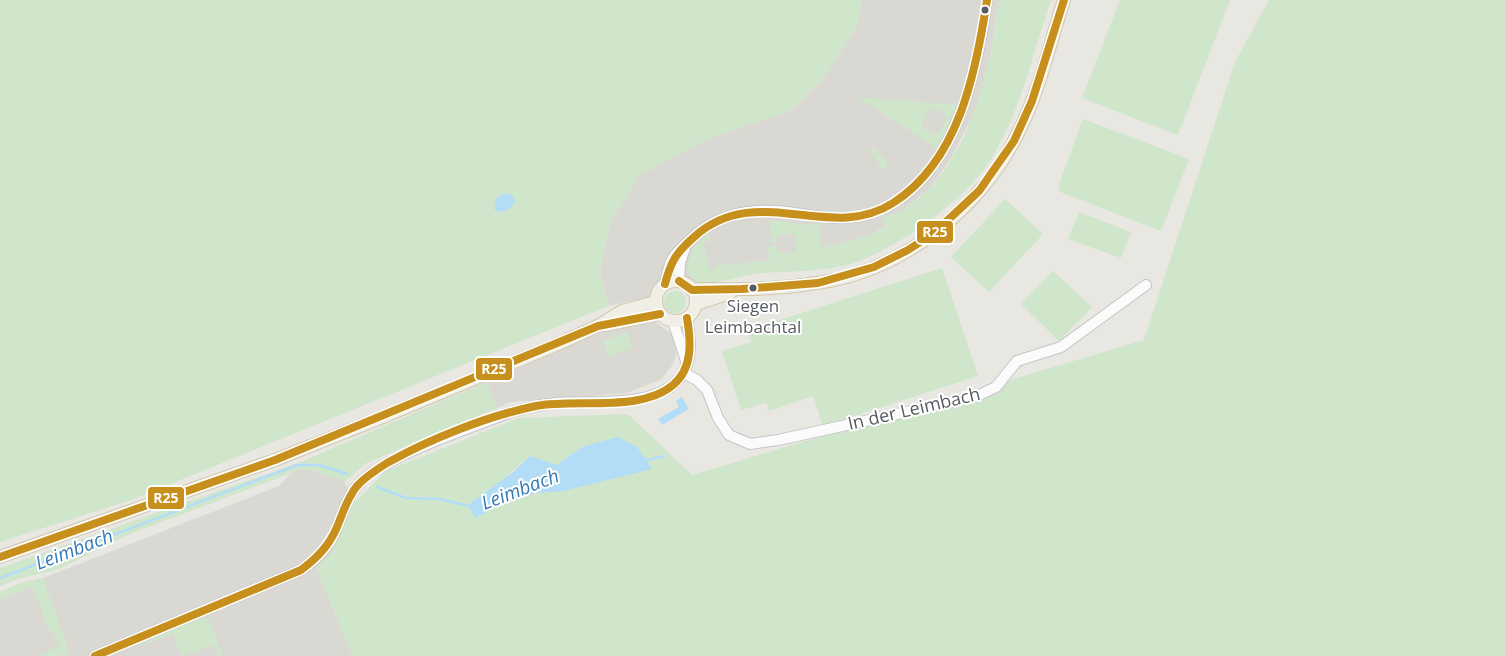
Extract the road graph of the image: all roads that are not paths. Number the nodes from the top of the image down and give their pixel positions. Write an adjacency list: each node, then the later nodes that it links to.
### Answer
1 (986, 0): 3 (street)
2 (1064, 0): 7 (main road)
3 (686, 244): 4 (street); 5 (street)
4 (679, 281): 5 (main road); 8 (main road)
5 (665, 284): 9 (main road)
6 (1146, 285): 15 (street, In der Leimbach)
7 (742, 289): 8 (main road); 10 (main road)
8 (692, 290): 10 (main road)
9 (655, 302): 11 (main road); 14 (main road)
10 (696, 304): 12 (main road)
11 (660, 314): 13 (main road); 14 (main road)
12 (687, 318): 13 (main road); 15 (street)
13 (673, 321): 15 (street)
14 (598, 326): 16 (main road)
15 (685, 368): 17 (street)
16 (0, 557)
17 (94, 656)

